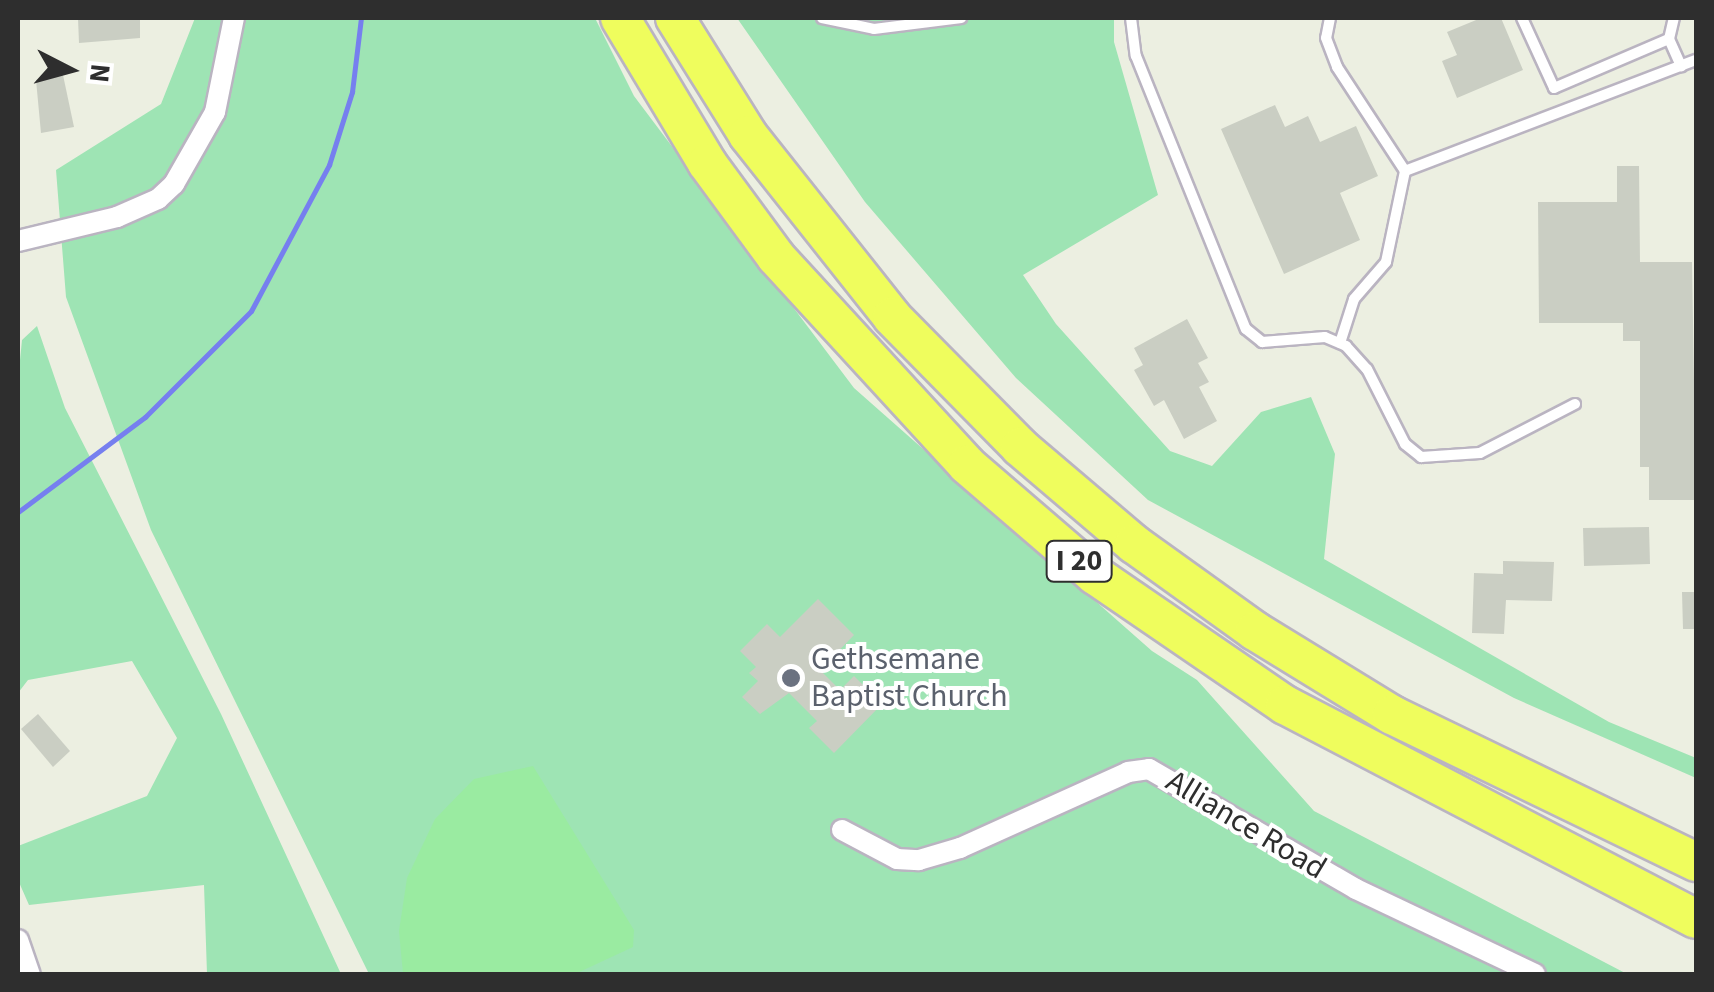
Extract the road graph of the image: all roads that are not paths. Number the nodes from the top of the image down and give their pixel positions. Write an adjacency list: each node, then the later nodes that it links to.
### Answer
1 (234, 18): 14 (street)
2 (620, 18): 19 (highway, I 20)
3 (675, 18): 18 (highway, I 20)
4 (822, 18): 5 (lane)
5 (961, 18)
6 (1131, 18): 15 (lane)
7 (1330, 18): 13 (lane)
8 (1674, 18): 10 (lane)
9 (1527, 19): 10 (lane)
10 (1669, 39): 12 (lane)
11 (1696, 60): 12 (lane)
12 (1681, 66): 13 (lane)
13 (1405, 172): 15 (lane)
14 (18, 240)
15 (1340, 343): 16 (lane)
16 (1575, 404)
17 (842, 830): 22 (street, Alliance Road)
18 (1696, 862)
19 (1696, 919)
20 (18, 940): 21 (street)
21 (30, 974)
22 (1535, 974)

